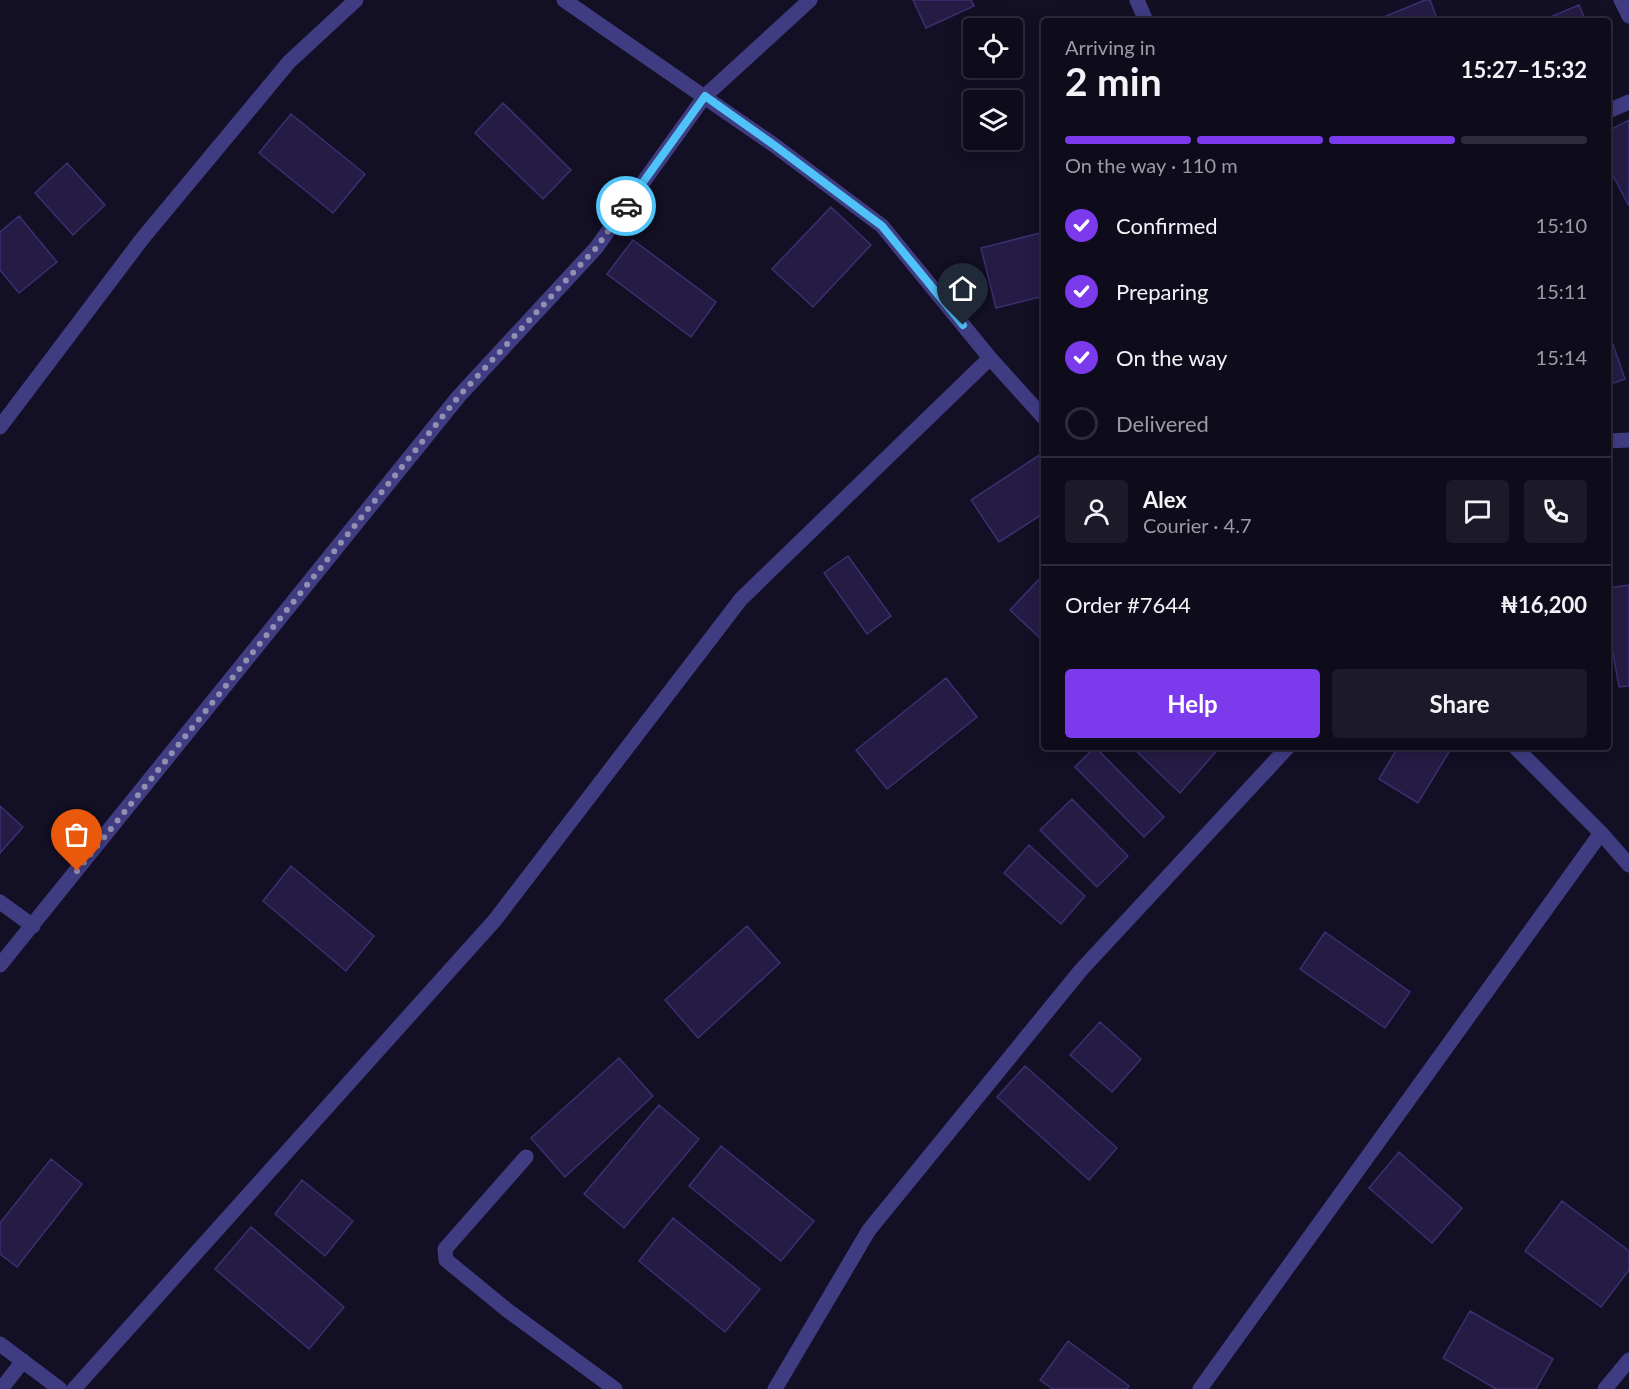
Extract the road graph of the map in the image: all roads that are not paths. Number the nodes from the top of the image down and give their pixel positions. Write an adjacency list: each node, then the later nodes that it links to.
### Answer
1 (356, 0): 13 (street)
2 (564, 0): 8 (street)
3 (810, 0): 8 (street)
4 (1137, 0): 7 (street)
5 (1622, 0): 6 (street)
6 (1629, 16)
7 (1145, 18)
8 (705, 96): 11 (street); 21 (street)
9 (1629, 102): 10 (street)
10 (1611, 110)
11 (990, 358): 12 (street); 29 (street)
12 (1041, 415)
13 (0, 427)
14 (1629, 440): 15 (street)
15 (1611, 441)
16 (1285, 750): 31 (street)
17 (1518, 750): 18 (street)
18 (1601, 833): 19 (street); 32 (street)
19 (1629, 865)
20 (0, 902): 21 (street)
21 (33, 926): 22 (street)
22 (0, 965)
23 (526, 1157): 30 (street)
24 (0, 1344): 26 (street)
25 (1629, 1360): 33 (street)
26 (23, 1361): 27 (street); 28 (street)
27 (0, 1389)
28 (60, 1389)
29 (74, 1389)
30 (615, 1389)
31 (775, 1389)
32 (1200, 1389)
33 (1605, 1389)

